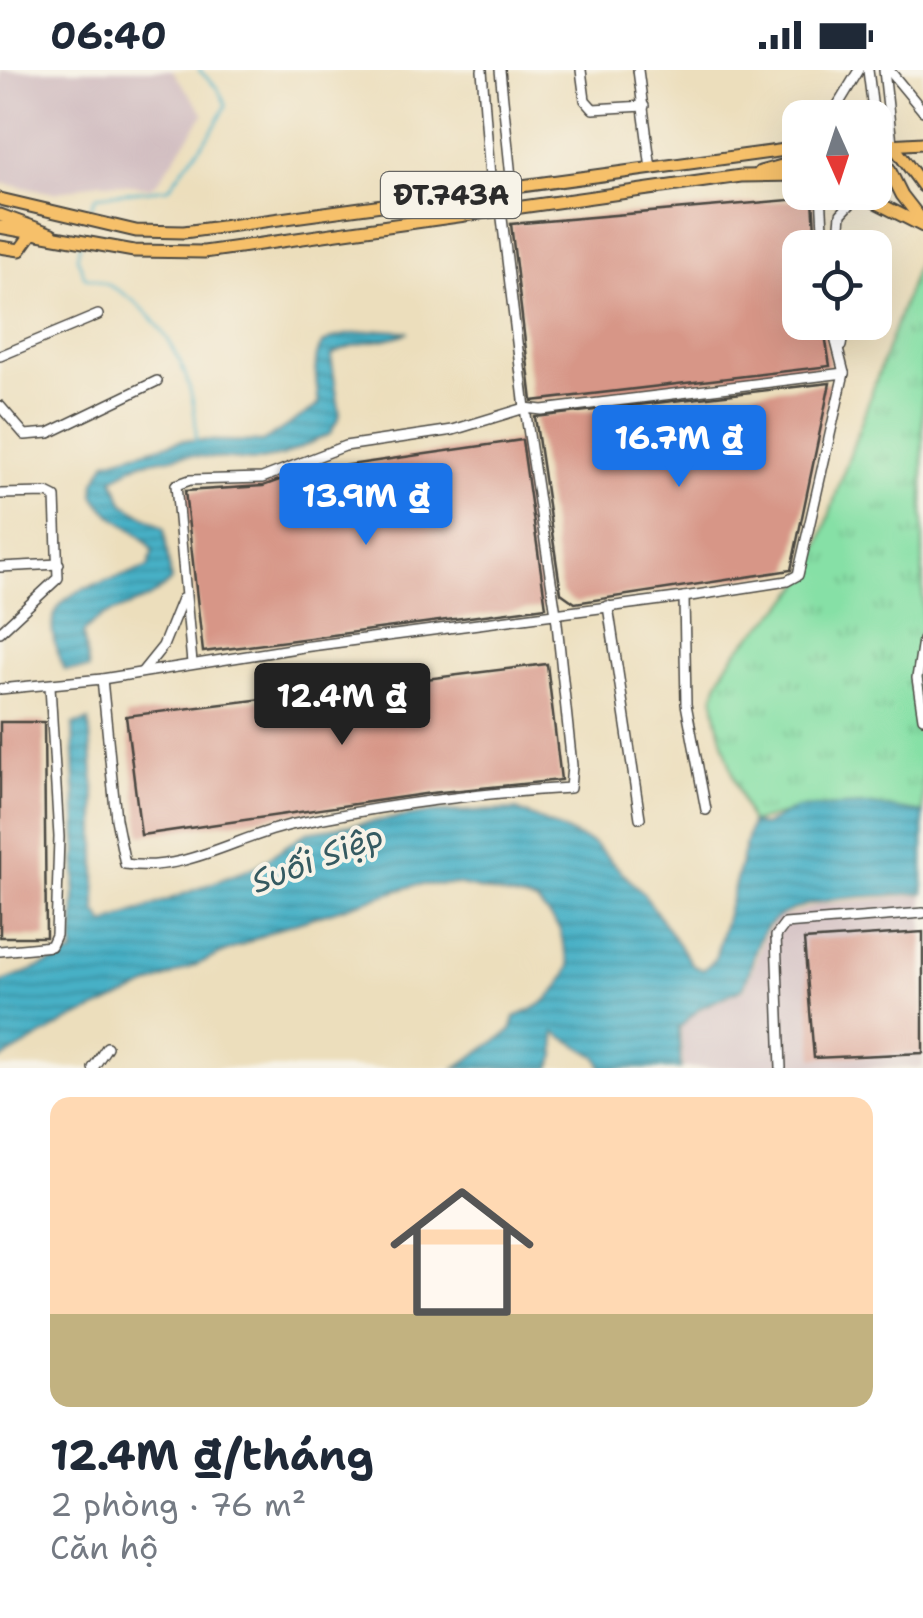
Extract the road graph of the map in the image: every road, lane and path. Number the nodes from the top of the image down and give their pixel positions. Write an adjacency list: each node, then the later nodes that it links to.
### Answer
1 (482, 70): 23 (street)
2 (500, 70): 22 (street)
3 (581, 70): 11 (street)
4 (638, 70): 11 (street)
5 (859, 70): 8 (street)
6 (868, 70): 9 (street)
7 (887, 70): 10 (street); 12 (street)
8 (841, 100)
9 (872, 100)
10 (889, 100)
11 (644, 106): 17 (street)
12 (923, 110)
13 (923, 143): 14 (main road)
14 (892, 144): 21 (main road)
15 (782, 149): 17 (main road, ĐT.743A)
16 (782, 166): 20 (main road, ĐT.743A)
17 (651, 169): 22 (main road, ĐT.743A)
18 (782, 175): 20 (main road)
19 (892, 175): 29 (main road)
20 (742, 176): 27 (main road, ĐT.743A)
21 (923, 186)
22 (512, 187): 23 (main road, ĐT.743A)
23 (490, 190): 26 (main road, ĐT.743A)
24 (0, 199): 26 (main road, ĐT.743A)
25 (892, 209): 29 (main road)
26 (39, 210): 31 (main road)
27 (501, 210): 31 (main road, ĐT.743A); 41 (street)
28 (0, 216): 31 (main road, ĐT.743A)
29 (923, 224)
30 (0, 227): 31 (main road)
31 (35, 231): 32 (main road)
32 (0, 247)
33 (98, 315): 37 (street)
34 (838, 340): 36 (street)
35 (842, 340): 36 (street)
36 (841, 346): 38 (street)
37 (0, 356)
38 (844, 373): 41 (street); 46 (street)
39 (157, 381): 40 (street)
40 (0, 406)
41 (525, 408): 45 (street); 48 (street)
42 (0, 494): 43 (street)
43 (60, 564): 44 (street); 49 (street)
44 (0, 566)
45 (184, 592): 52 (street); 53 (street)
46 (684, 597): 47 (street); 58 (street)
47 (608, 606): 48 (street); 59 (street)
48 (556, 614): 52 (street); 54 (street)
49 (0, 632)
50 (923, 640): 51 (street)
51 (921, 661): 57 (street)
52 (192, 663): 53 (street)
53 (142, 672): 54 (street)
54 (102, 679): 55 (street)
55 (50, 686): 56 (street); 61 (street)
56 (0, 689)
57 (923, 718)
58 (706, 810)
59 (640, 818)
60 (923, 913): 64 (street)
61 (0, 950)
62 (107, 1047): 63 (street)
63 (92, 1068)
64 (781, 1068)

